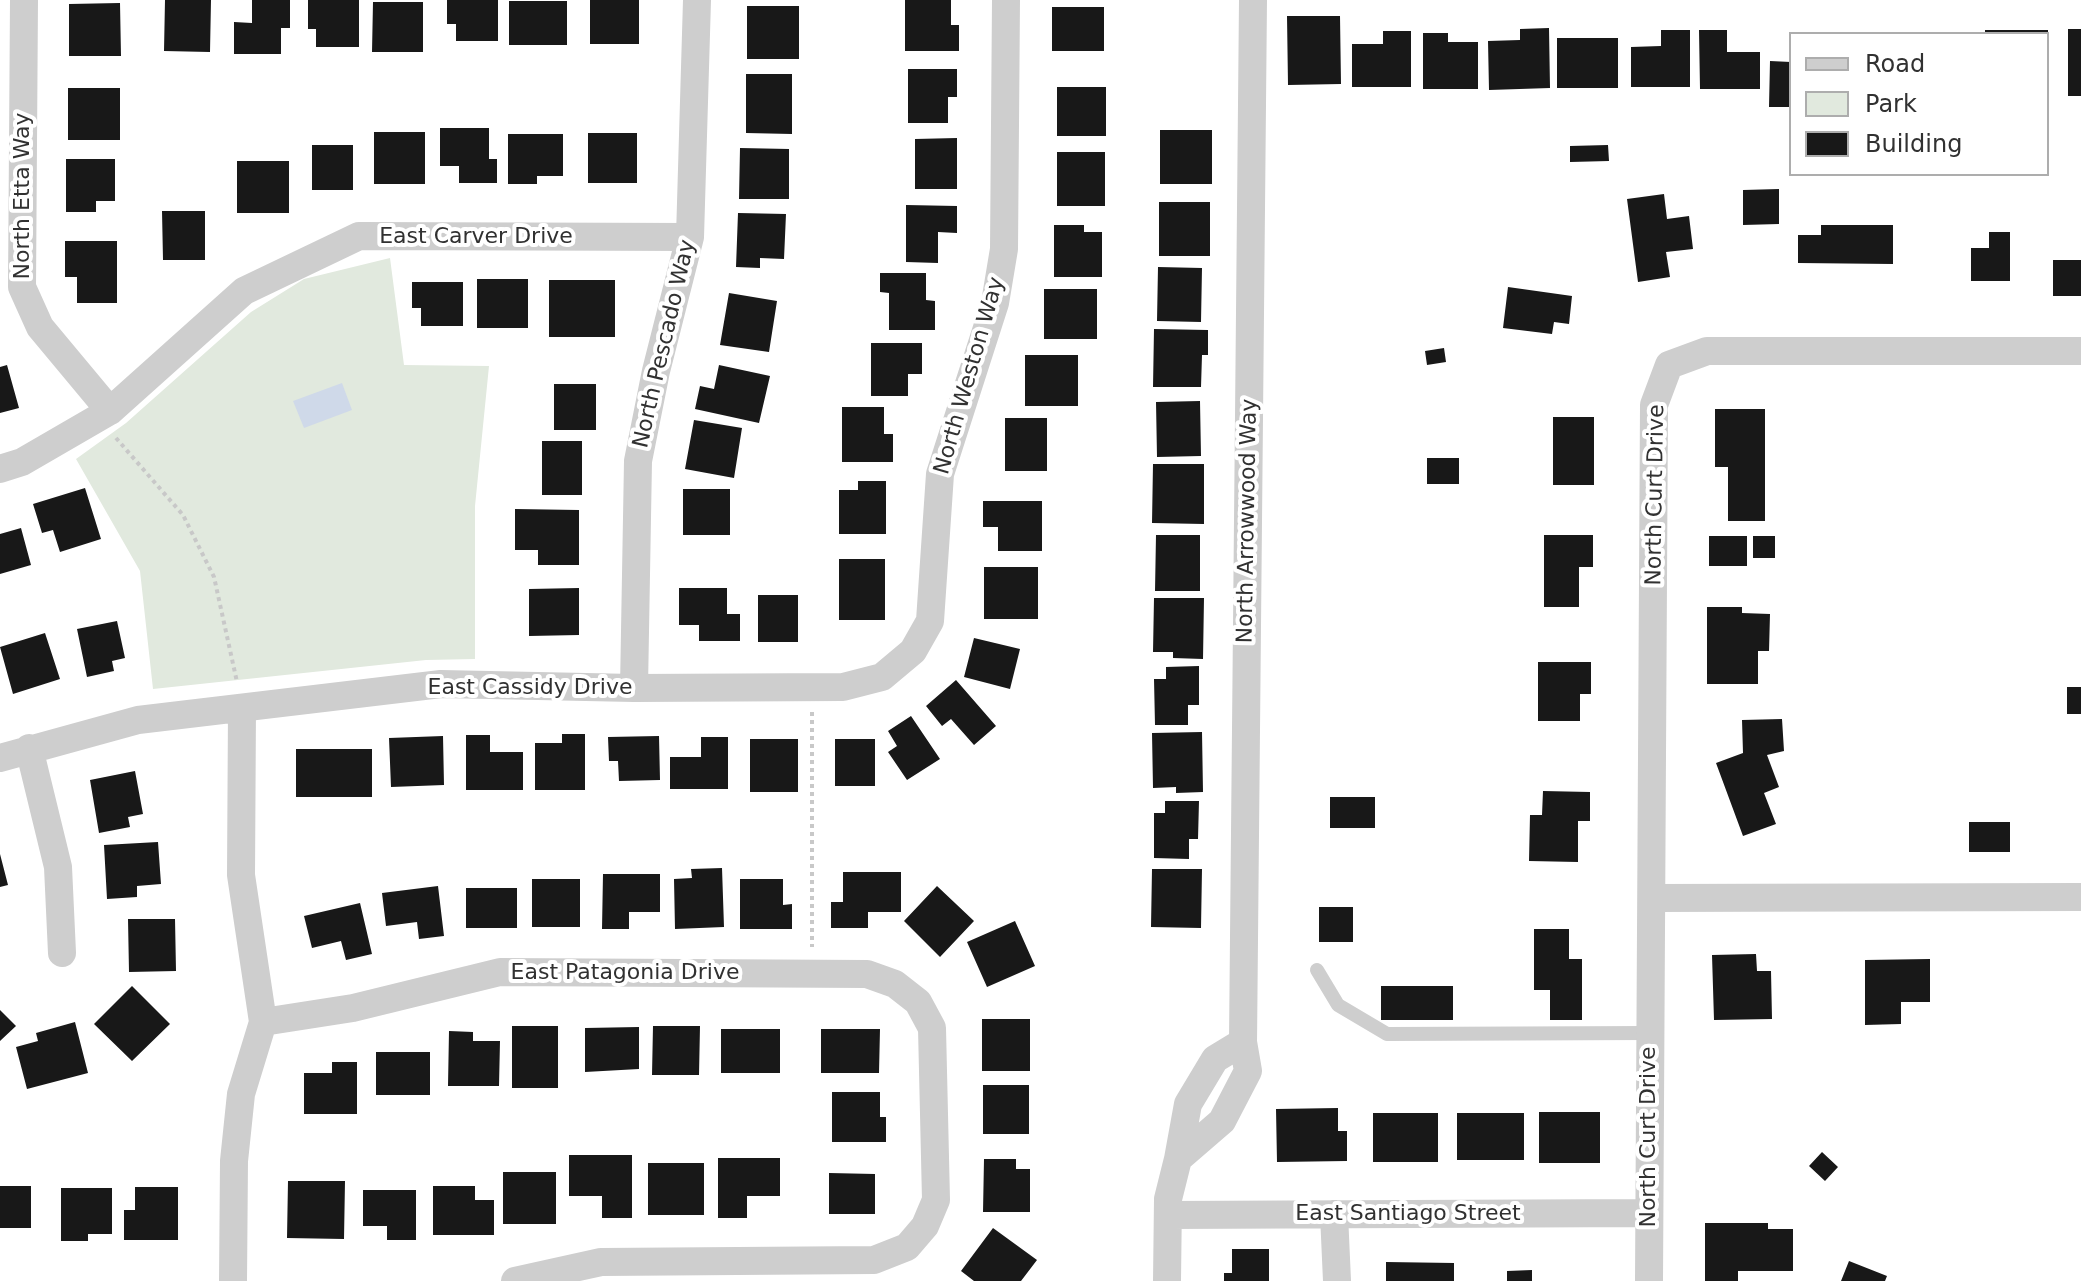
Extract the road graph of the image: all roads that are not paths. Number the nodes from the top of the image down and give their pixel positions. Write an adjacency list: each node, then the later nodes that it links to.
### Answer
1 (24, 0): 5 (street, North Etta Way)
2 (697, 0): 6 (street, North Pescado Way)
3 (1006, 0): 10 (street, North Weston Way)
4 (1253, 0): 23 (street, North Arrowwood Way)
5 (12, 186): 8 (street, North Etta Way)
6 (690, 237): 8 (street, East Carver Drive); 11 (street, North Pescado Way)
7 (2081, 351): 16 (street, North Curt Drive)
8 (110, 411): 9 (street, East Carver Drive)
9 (0, 469)
10 (913, 651): 11 (street, East Cassidy Drive)
11 (634, 688): 12 (street, East Cassidy Drive)
12 (242, 708): 13 (street, East Cassidy Drive); 19 (street)
13 (29, 748): 14 (street, East Cassidy Drive); 17 (street)
14 (0, 758)
15 (2081, 897): 16 (street)
16 (1652, 898): 20 (street, North Curt Drive)
17 (62, 953)
18 (1317, 970): 20 (lane)
19 (263, 1022): 24 (street); 25 (street, East Patagonia Drive)
20 (1650, 1033): 21 (street, North Curt Drive)
21 (1649, 1213): 22 (street, East Santiago Street); 28 (street, North Curt Drive)
22 (1334, 1214): 23 (street, East Santiago Street); 27 (street)
23 (1168, 1215): 26 (street, North Arrowwood Way)
24 (233, 1281)
25 (515, 1281)
26 (1167, 1281)
27 (1337, 1281)
28 (1649, 1281)

